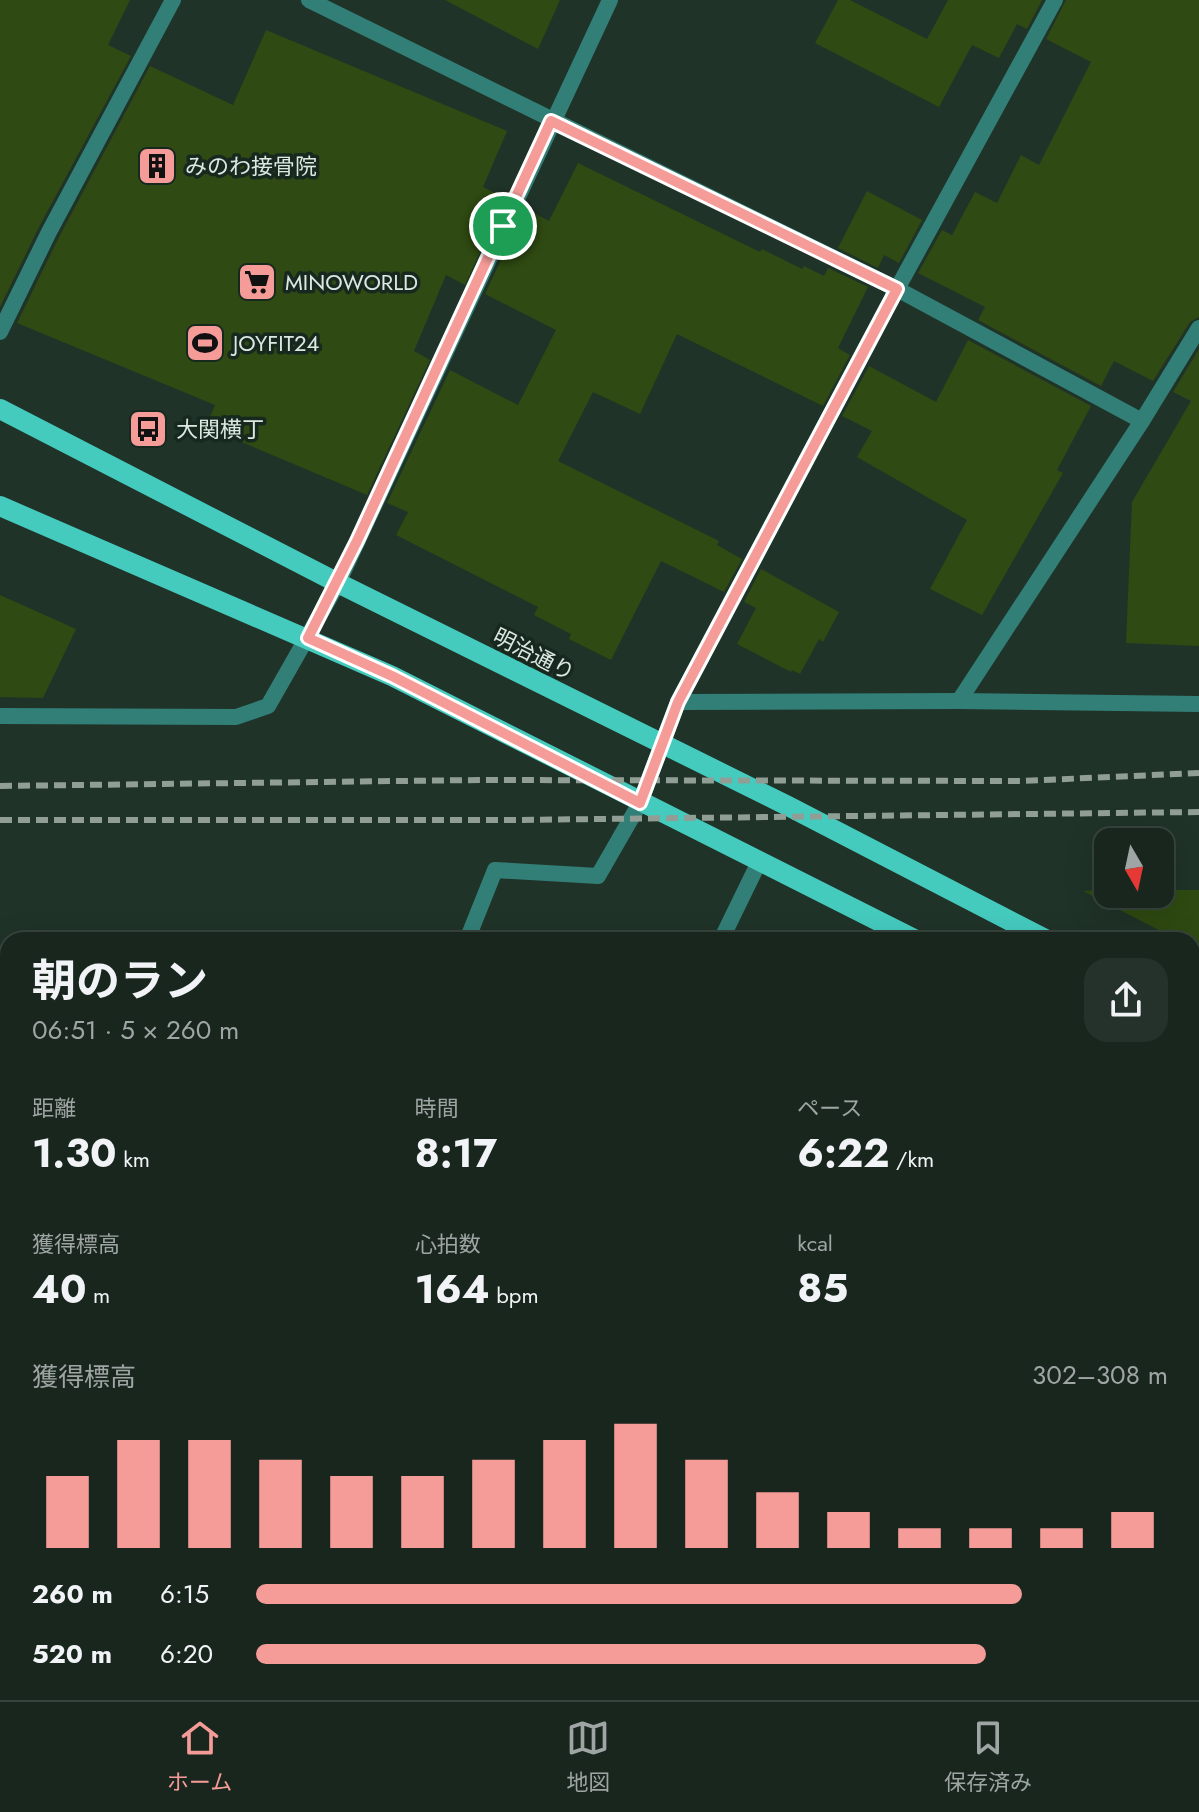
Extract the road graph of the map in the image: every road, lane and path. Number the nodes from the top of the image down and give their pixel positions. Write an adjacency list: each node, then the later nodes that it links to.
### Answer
1 (173, 0): 8 (street)
2 (309, 0): 5 (street)
3 (610, 0): 5 (street)
4 (1055, 0): 6 (street)
5 (551, 121): 6 (street); 12 (street)
6 (897, 289): 10 (street); 15 (street)
7 (1199, 328): 10 (street)
8 (0, 332)
9 (0, 409): 12 (main road, 明治通り)
10 (1142, 421): 14 (street)
11 (0, 506): 13 (main road)
12 (338, 583): 13 (street); 18 (main road, 明治通り)
13 (308, 638): 17 (street); 19 (main road)
14 (959, 701): 15 (street); 16 (street)
15 (678, 702): 18 (street)
16 (1199, 704)
17 (0, 716)
18 (663, 745): 19 (street); 24 (main road, 明治通り)
19 (640, 803): 20 (main road); 21 (street)
20 (759, 862): 22 (street); 23 (main road)
21 (470, 932)
22 (725, 932)
23 (900, 932)
24 (1032, 932)

